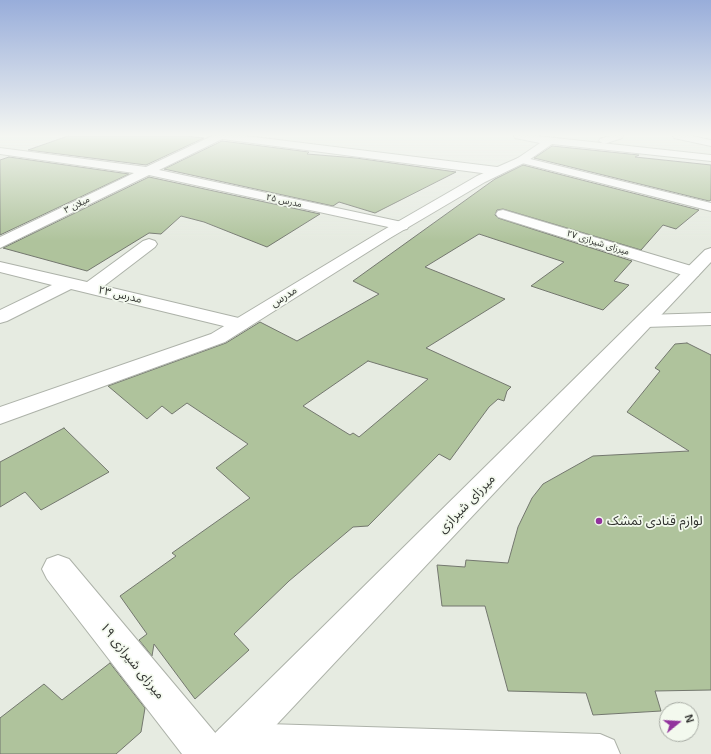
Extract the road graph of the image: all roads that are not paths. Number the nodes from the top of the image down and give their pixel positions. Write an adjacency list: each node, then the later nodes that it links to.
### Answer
1 (147, 171): 6 (street, مدرس ۲۵); 7 (street, میلان ۳)
2 (497, 171): 6 (street, مدرس)
3 (568, 171): 4 (street)
4 (711, 207)
5 (503, 214): 9 (street, میرزای شیرازی ۲۷)
6 (402, 226): 16 (street, مدرس)
7 (3, 239)
8 (149, 244): 12 (street)
9 (702, 263): 15 (street, میرزای شیرازی)
10 (0, 267): 11 (street, مدرس ۲۳)
11 (69, 283): 12 (street, مدرس ۲۳); 13 (street)
12 (90, 288): 16 (street, مدرس ۲۳)
13 (0, 317)
14 (711, 319): 15 (street)
15 (645, 321): 19 (street, میرزای شیرازی)
16 (240, 324): 17 (street, مدرس)
17 (0, 416)
18 (58, 569): 19 (street, میرزای شیرازی ۱۹)
19 (221, 750): 20 (street)
20 (553, 753): 21 (street)
21 (600, 754)

